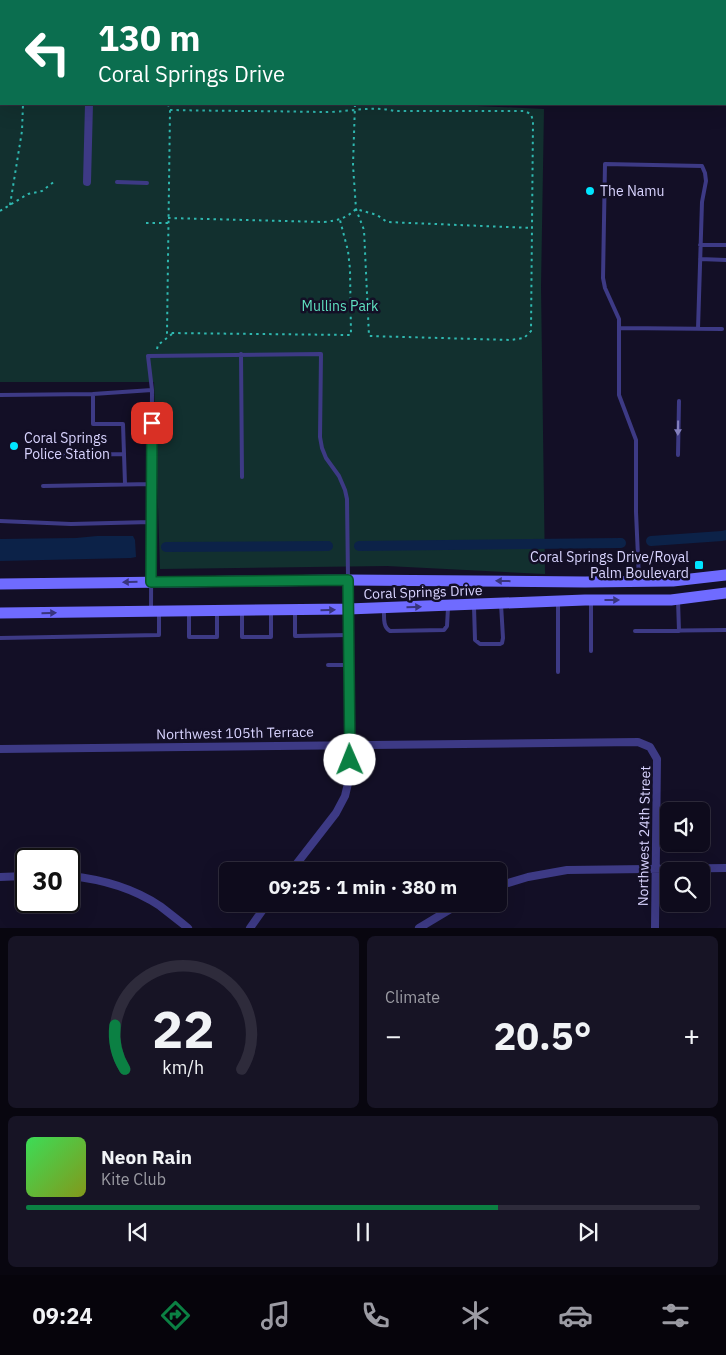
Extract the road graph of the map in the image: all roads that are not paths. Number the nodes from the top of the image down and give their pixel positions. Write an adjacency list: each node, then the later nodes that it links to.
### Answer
1 (89, 105): 2 (street)
2 (87, 182)
3 (117, 182): 4 (lane)
4 (147, 184)
5 (700, 244): 6 (lane); 7 (lane); 9 (lane)
6 (726, 244)
7 (700, 260): 8 (lane); 10 (lane)
8 (726, 260)
9 (620, 328): 10 (lane); 28 (lane)
10 (698, 329): 11 (lane)
11 (722, 329)
12 (241, 354): 13 (lane); 20 (lane); 27 (lane)
13 (152, 390): 15 (lane); 22 (lane)
14 (0, 394): 15 (lane)
15 (93, 394): 17 (lane)
16 (679, 401): 18 (lane, one-way to 18)
17 (124, 454): 19 (lane); 21 (lane)
18 (678, 455)
19 (43, 456)
20 (242, 478)
21 (125, 484): 22 (lane); 23 (lane)
22 (152, 484): 25 (lane)
23 (43, 486)
24 (0, 521): 25 (lane)
25 (151, 522): 29 (lane)
26 (726, 575): 28 (main road, Coral Springs Drive)
27 (348, 580): 28 (main road, Coral Springs Drive, one-way to 27); 29 (main road, Coral Springs Drive); 39 (street)
28 (639, 581)
29 (151, 582): 30 (main road, Coral Springs Drive, one-way to 30); 43 (lane)
30 (0, 584)
31 (726, 593): 32 (main road, Coral Springs Drive)
32 (678, 599): 33 (main road, Coral Springs Drive, one-way to 32); 49 (lane)
33 (591, 600): 34 (main road, Coral Springs Drive); 52 (lane)
34 (558, 601): 35 (main road, Coral Springs Drive); 55 (lane)
35 (501, 604): 36 (main road, Coral Springs Drive); 36 (lane)
36 (474, 605): 37 (main road, Coral Springs Drive)
37 (448, 606): 38 (main road, Coral Springs Drive, one-way to 37); 38 (lane)
38 (384, 608): 39 (main road, Coral Springs Drive)
39 (348, 609): 42 (main road, Coral Springs Drive, one-way to 39); 50 (street)
40 (242, 610): 41 (main road, Coral Springs Drive); 41 (lane); 45 (main road, Coral Springs Drive)
41 (271, 610): 42 (main road, Coral Springs Drive)
42 (295, 610): 50 (lane)
43 (155, 611): 44 (main road, Coral Springs Drive); 46 (main road, Coral Springs Drive, one-way to 43); 51 (lane)
44 (189, 611): 45 (main road, Coral Springs Drive); 45 (lane)
45 (217, 611)
46 (0, 613)
47 (726, 630): 49 (lane)
48 (635, 631): 49 (lane)
49 (678, 631)
50 (348, 635): 54 (street)
51 (0, 638)
52 (592, 651)
53 (328, 665): 54 (lane)
54 (348, 665): 56 (street)
55 (558, 672)
56 (349, 744): 57 (street, Northwest 105th Terrace); 58 (street, Northwest 105th Terrace); 59 (street)
57 (650, 747): 61 (street, Northwest 24th Street)
58 (0, 749)
59 (298, 862)
60 (726, 868): 61 (street)
61 (656, 869): 65 (street); 71 (street, Northwest 24th Street)
62 (15, 876): 63 (street)
63 (0, 877)
64 (80, 877): 68 (street)
65 (507, 883)
66 (262, 912): 69 (street)
67 (445, 912): 70 (street)
68 (188, 928)
69 (250, 928)
70 (419, 928)
71 (655, 928)

